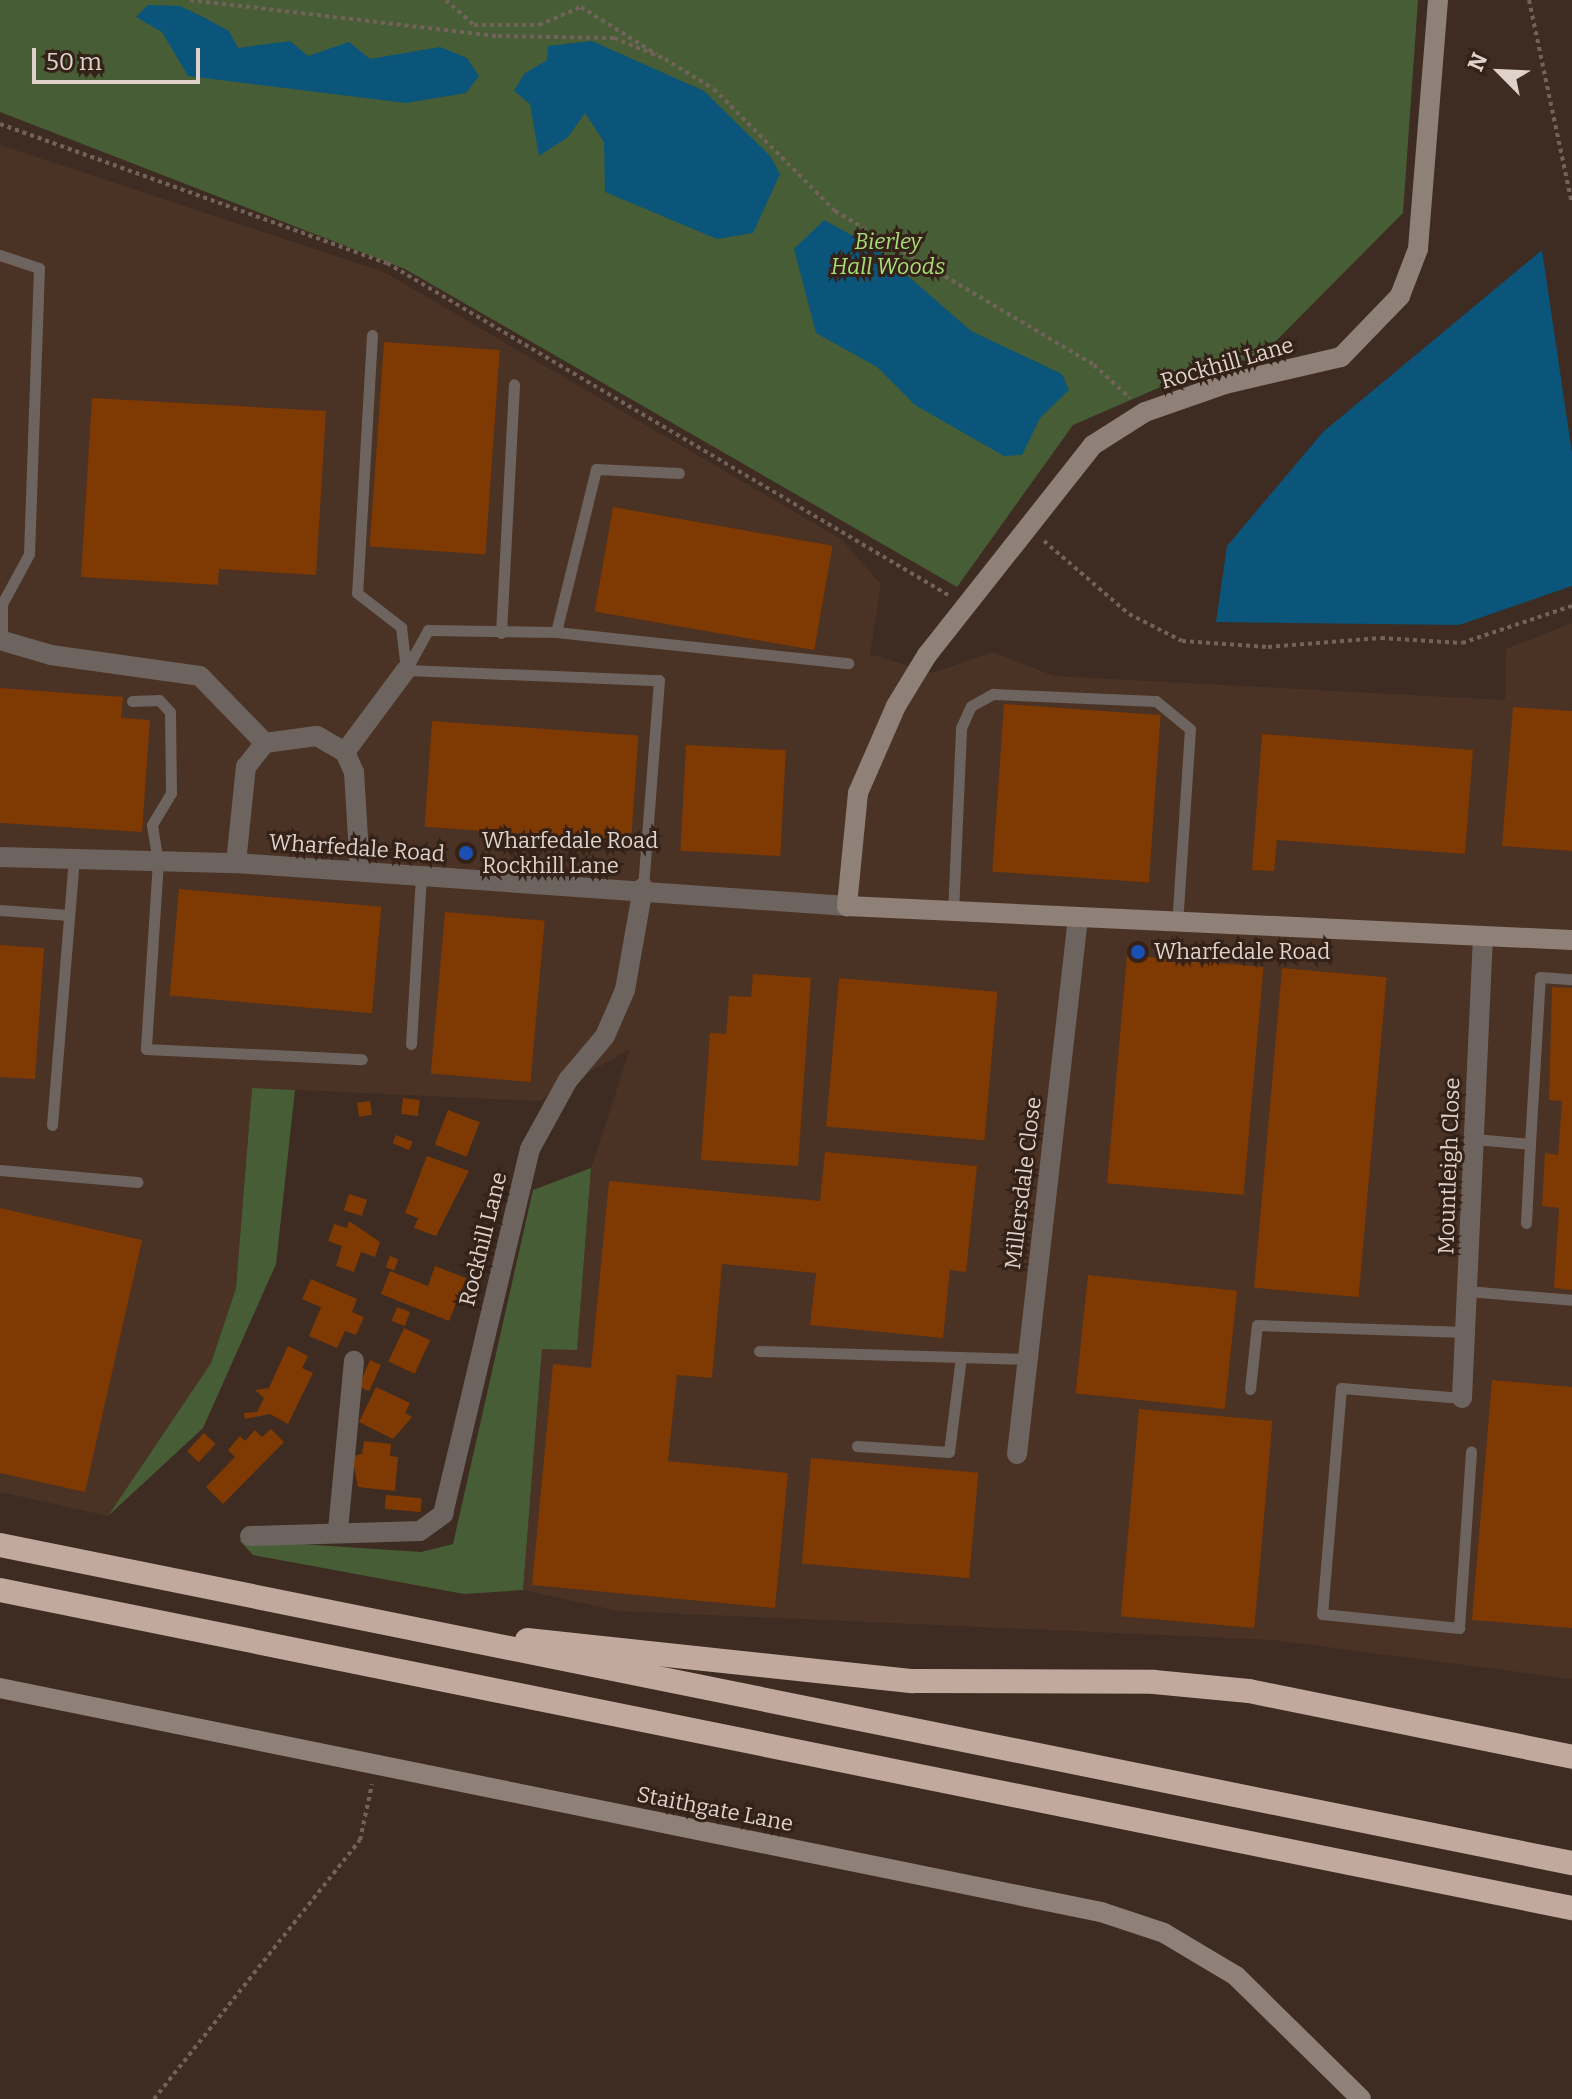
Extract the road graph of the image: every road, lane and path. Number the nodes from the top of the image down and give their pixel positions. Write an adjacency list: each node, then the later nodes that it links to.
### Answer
1 (190, 0): 5 (path)
2 (446, 0): 5 (path)
3 (1438, 0): 11 (street, Rockhill Lane)
4 (1529, 0): 7 (path)
5 (665, 59): 11 (path)
6 (0, 124): 14 (path)
7 (1572, 204)
8 (0, 255): 18 (lane)
9 (372, 335): 20 (lane)
10 (514, 384): 17 (lane)
11 (1145, 412): 13 (street, Rockhill Lane)
12 (679, 473): 16 (lane)
13 (1028, 526): 14 (street, Rockhill Lane); 15 (path)
14 (966, 606): 31 (street, Rockhill Lane)
15 (1572, 606)
16 (556, 632): 17 (lane); 19 (lane)
17 (501, 633): 20 (lane)
18 (1, 641): 22 (street)
19 (848, 663)
20 (406, 670): 23 (street); 30 (lane)
21 (132, 701): 26 (lane)
22 (265, 743): 23 (street); 27 (street)
23 (345, 752): 28 (street)
24 (0, 857): 25 (street, Wharfedale Road)
25 (74, 859): 26 (street, Wharfedale Road); 34 (lane)
26 (158, 861): 27 (street, Wharfedale Road); 41 (lane)
27 (236, 863): 28 (street, Wharfedale Road)
28 (360, 871): 29 (street, Wharfedale Road)
29 (421, 877): 30 (street, Wharfedale Road); 40 (lane)
30 (643, 888): 31 (street, Wharfedale Road); 60 (street, Rockhill Lane)
31 (847, 906): 33 (street, Wharfedale Road)
32 (0, 910): 34 (lane)
33 (953, 913): 35 (street, Wharfedale Road); 36 (lane)
34 (69, 915): 42 (lane)
35 (1078, 918): 36 (street, Wharfedale Road); 53 (street, Millersdale Close)
36 (1177, 923): 37 (street, Wharfedale Road)
37 (1483, 937): 38 (street, Wharfedale Road); 43 (street, Mountleigh Close)
38 (1572, 940)
39 (1572, 979): 44 (lane)
40 (411, 1044)
41 (362, 1059)
42 (52, 1125)
43 (1474, 1139): 44 (lane); 48 (street, Mountleigh Close)
44 (1530, 1144): 47 (lane)
45 (0, 1170): 46 (lane)
46 (137, 1182)
47 (1526, 1223)
48 (1468, 1291): 49 (lane); 50 (street, Mountleigh Close)
49 (1572, 1300)
50 (1466, 1332): 55 (lane); 56 (street, Mountleigh Close)
51 (759, 1351): 52 (lane)
52 (961, 1357): 53 (lane); 57 (lane)
53 (1027, 1359): 59 (street, Millersdale Close)
54 (354, 1361): 60 (street)
55 (1250, 1389)
56 (1462, 1398): 58 (lane)
57 (857, 1446)
58 (1471, 1451)
59 (1017, 1454)
60 (338, 1530): 61 (street, Rockhill Lane)
61 (250, 1536)
62 (0, 1545): 64 (highway)
63 (0, 1590): 69 (highway)
64 (457, 1637): 66 (highway); 68 (highway)
65 (0, 1688): 67 (street, Staithgate Lane)
66 (1572, 1757)
67 (375, 1766): 70 (path); 71 (street, Staithgate Lane)
68 (1572, 1863)
69 (1572, 1908)
70 (154, 2099)
71 (1361, 2099)

